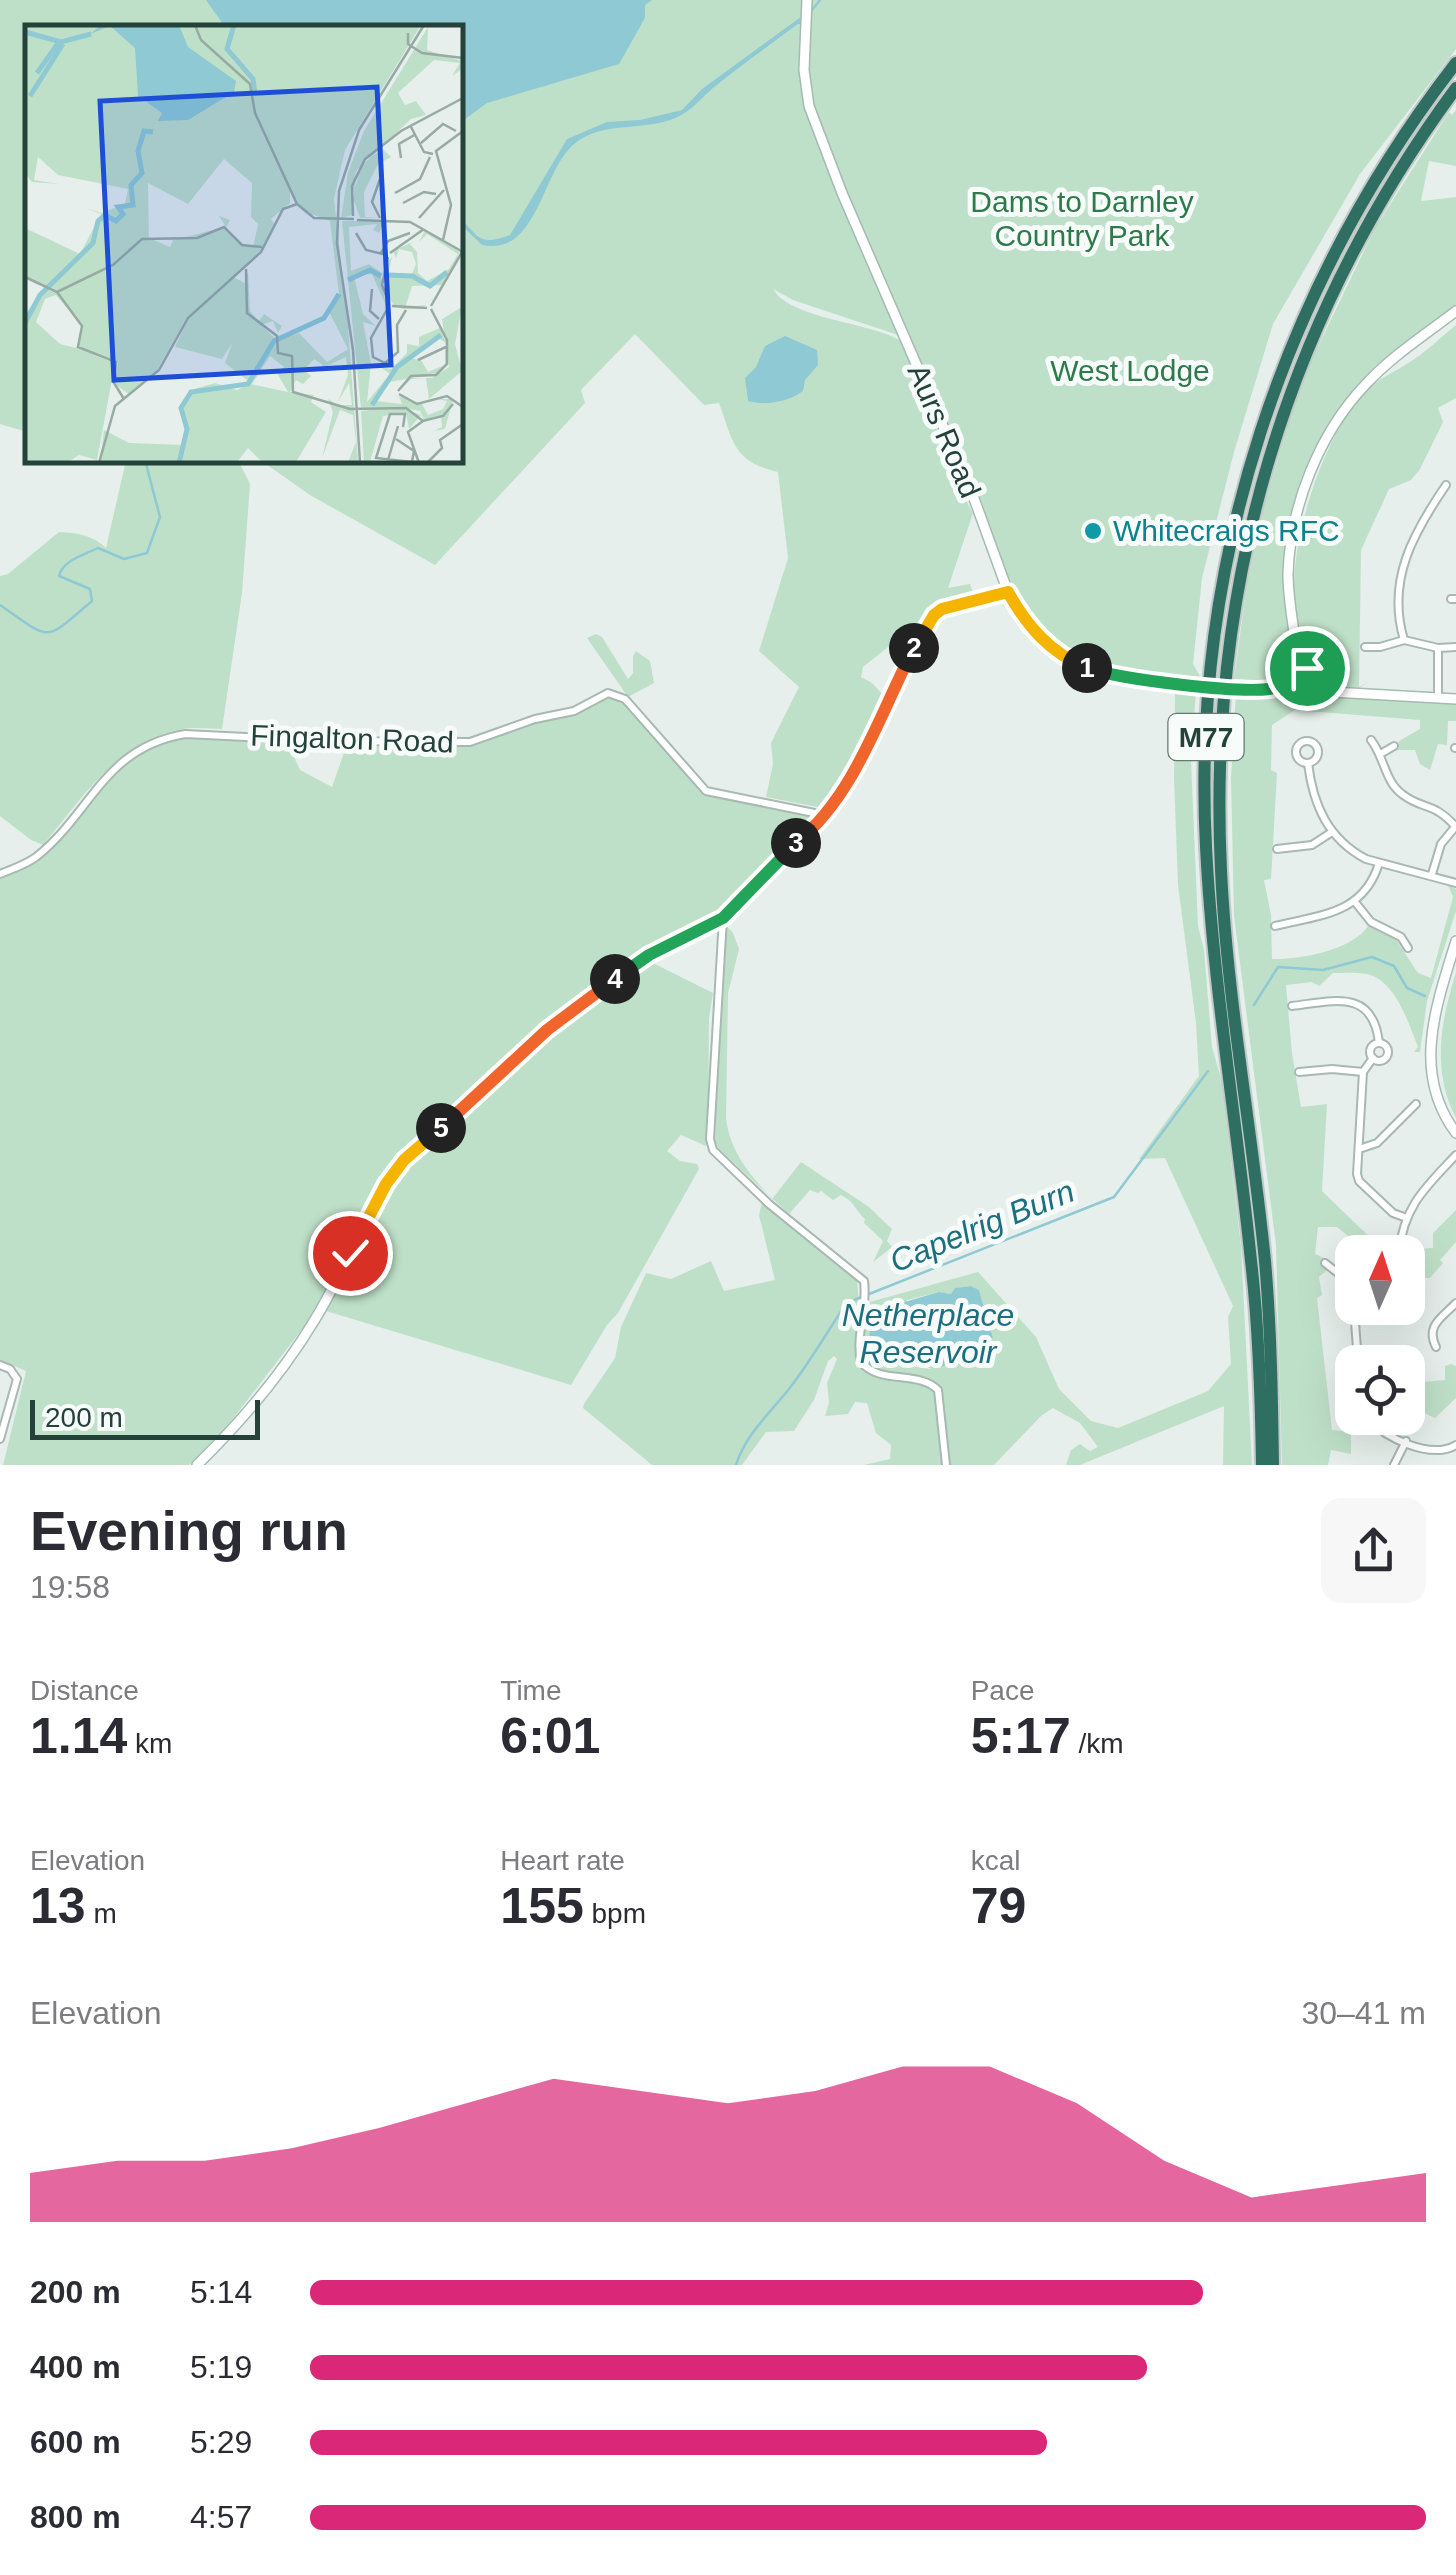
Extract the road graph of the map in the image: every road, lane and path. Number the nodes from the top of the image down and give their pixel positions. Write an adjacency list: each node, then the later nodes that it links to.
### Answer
1 (806, 3): 6 (main road, Aurs Road)
2 (1456, 63): 71 (highway, M77)
3 (1456, 88): 72 (highway, M77)
4 (1456, 311): 8 (main road)
5 (1446, 484): 7 (street)
6 (1008, 592): 14 (main road, Aurs Road, bridge); 24 (main road)
7 (1404, 640): 9 (street); 11 (street)
8 (1296, 645): 12 (main road); 13 (main road)
9 (1366, 647)
10 (1456, 647): 11 (street)
11 (1438, 648): 18 (street)
12 (1318, 673): 13 (main road); 16 (main road); 17 (main road)
13 (1296, 676): 14 (main road, Aurs Road); 15 (main road)
14 (1257, 690): 15 (main road, Aurs Road)
15 (1299, 690): 16 (main road)
16 (1315, 691): 17 (main road)
17 (1344, 694): 18 (main road)
18 (1438, 698): 19 (main road)
19 (1456, 699)
20 (1371, 740): 22 (street)
21 (1394, 746): 22 (street)
22 (1382, 753): 25 (street)
23 (1308, 763): 26 (street)
24 (824, 815): 31 (street, Fingalton Road); 36 (main road)
25 (1456, 826): 32 (street)
26 (1332, 832): 28 (street); 30 (street)
27 (1278, 849): 28 (street)
28 (1290, 849): 29 (street)
29 (1290, 862)
30 (1379, 863): 32 (street); 34 (street)
31 (0, 874)
32 (1432, 874): 33 (street)
33 (1456, 882)
34 (1355, 902): 37 (street); 40 (street)
35 (1290, 909): 37 (street)
36 (723, 918): 69 (main road); 70 (street)
37 (1294, 922): 38 (street)
38 (1276, 926)
39 (1413, 928): 40 (street)
40 (1401, 937): 42 (street)
41 (1456, 941): 55 (main road)
42 (1408, 948)
43 (1317, 990): 44 (street)
44 (1318, 1003): 45 (street); 46 (street)
45 (1292, 1006)
46 (1379, 1043): 47 (street); 47 (street)
47 (1373, 1058): 51 (street)
48 (1339, 1059): 49 (street)
49 (1339, 1070): 50 (street); 51 (street)
50 (1299, 1072)
51 (1363, 1072): 56 (street)
52 (1397, 1103): 54 (street)
53 (1416, 1104): 54 (street)
54 (1405, 1113): 56 (street)
55 (1456, 1133)
56 (1359, 1149): 58 (street)
57 (1456, 1155): 58 (street)
58 (1404, 1218): 59 (street)
59 (1401, 1235)
60 (1335, 1270): 61 (street)
61 (1326, 1275)
62 (1456, 1302): 63 (street)
63 (1418, 1344)
64 (0, 1365): 66 (street)
65 (1394, 1435): 67 (street)
66 (0, 1440)
67 (1406, 1441): 68 (street); 73 (street)
68 (1456, 1445)
69 (197, 1465)
70 (946, 1465)
71 (1262, 1465)
72 (1273, 1465)
73 (1394, 1465)

